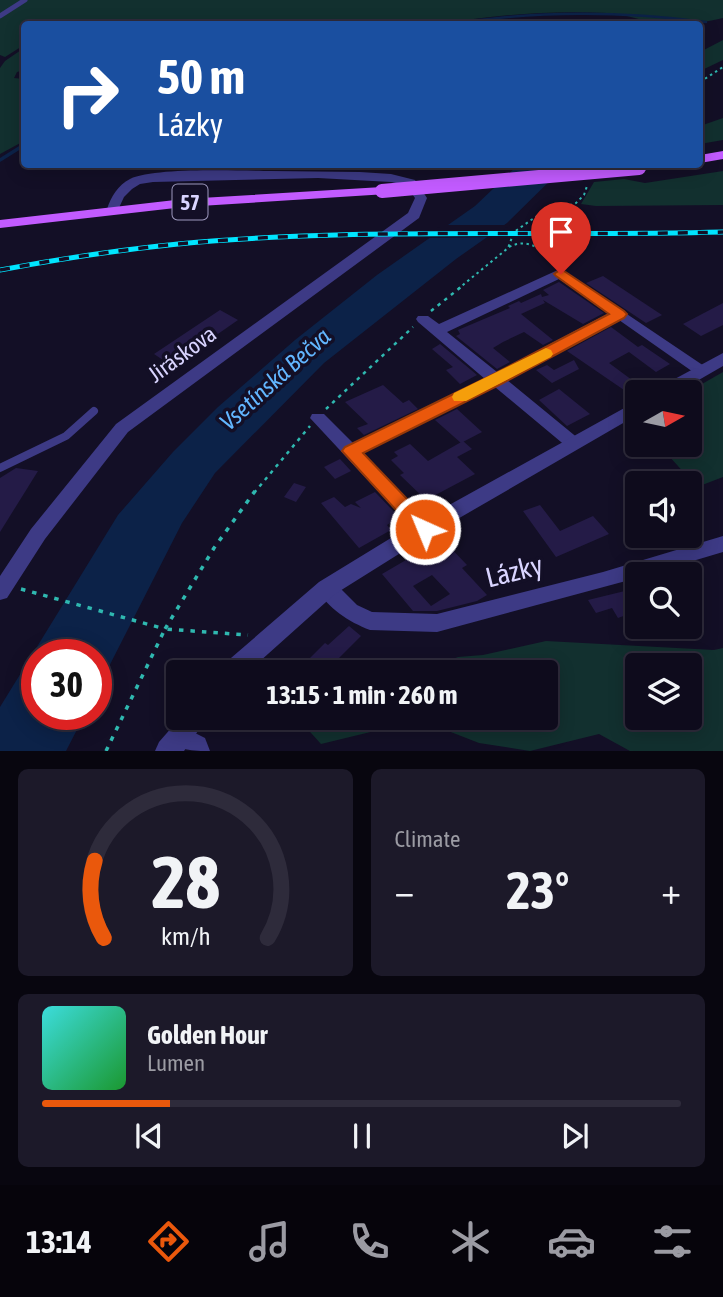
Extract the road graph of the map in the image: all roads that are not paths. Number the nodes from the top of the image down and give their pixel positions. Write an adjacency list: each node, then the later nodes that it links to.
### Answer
1 (25, 0): 2 (lane)
2 (0, 16)
3 (723, 155): 4 (main road)
4 (703, 158)
5 (639, 168): 7 (main road, 57, bridge)
6 (199, 170): 7 (street); 25 (street, Jiráskova)
7 (113, 209): 8 (main road, 57)
8 (0, 224)
9 (619, 314): 11 (street); 13 (street); 14 (street)
10 (423, 319): 11 (street)
11 (437, 331): 14 (street)
12 (723, 359): 13 (street)
13 (702, 370): 15 (street)
14 (495, 380): 19 (street); 20 (street)
15 (685, 380)
16 (94, 411): 21 (lane)
17 (625, 414): 19 (street)
18 (318, 418): 20 (street)
19 (573, 443): 22 (street)
20 (351, 451): 22 (street)
21 (0, 468)
22 (425, 529): 24 (street)
23 (723, 544): 24 (street, Lázky)
24 (327, 587): 26 (street)
25 (2, 588)
26 (245, 660)

